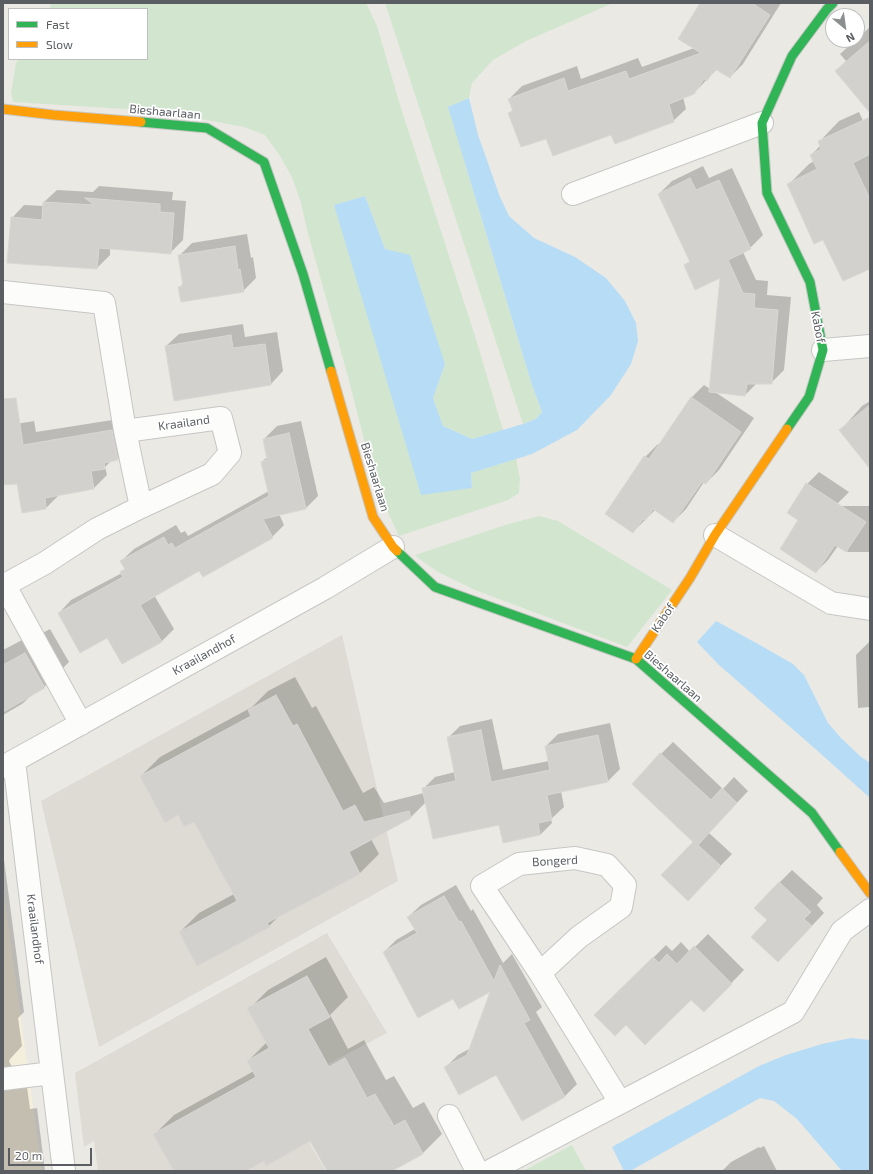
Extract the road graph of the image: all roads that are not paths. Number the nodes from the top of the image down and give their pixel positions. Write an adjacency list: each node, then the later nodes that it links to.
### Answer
1 (833, 3): 3 (street, Kabof)
2 (3, 110): 11 (street, Bieshaarlaan)
3 (762, 123): 4 (street); 7 (street, Kabof)
4 (573, 194)
5 (3, 292): 8 (street)
6 (870, 346): 7 (street)
7 (823, 350): 10 (street, Kabof)
8 (125, 431): 9 (street); 9 (street, Kraailand)
9 (141, 507): 12 (street, Kraailand)
10 (715, 535): 13 (street); 14 (street, Kabof)
11 (393, 547): 14 (street, Bieshaarlaan); 15 (street, Kraailandhof)
12 (4, 586): 15 (street, Kraailand)
13 (870, 609)
14 (636, 659): 17 (street, Bieshaarlaan)
15 (81, 724): 16 (street, Kraailandhof)
16 (8, 764): 20 (street, Kraailandhof)
17 (870, 893)
18 (870, 910): 22 (street)
19 (540, 973): 19 (street, Bongerd); 22 (street, Bongerd)
20 (52, 1073): 21 (street); 24 (street, Kraailandhof)
21 (3, 1079)
22 (620, 1102): 26 (street)
23 (448, 1116): 25 (street)
24 (64, 1171)
25 (477, 1171)
26 (490, 1171)

